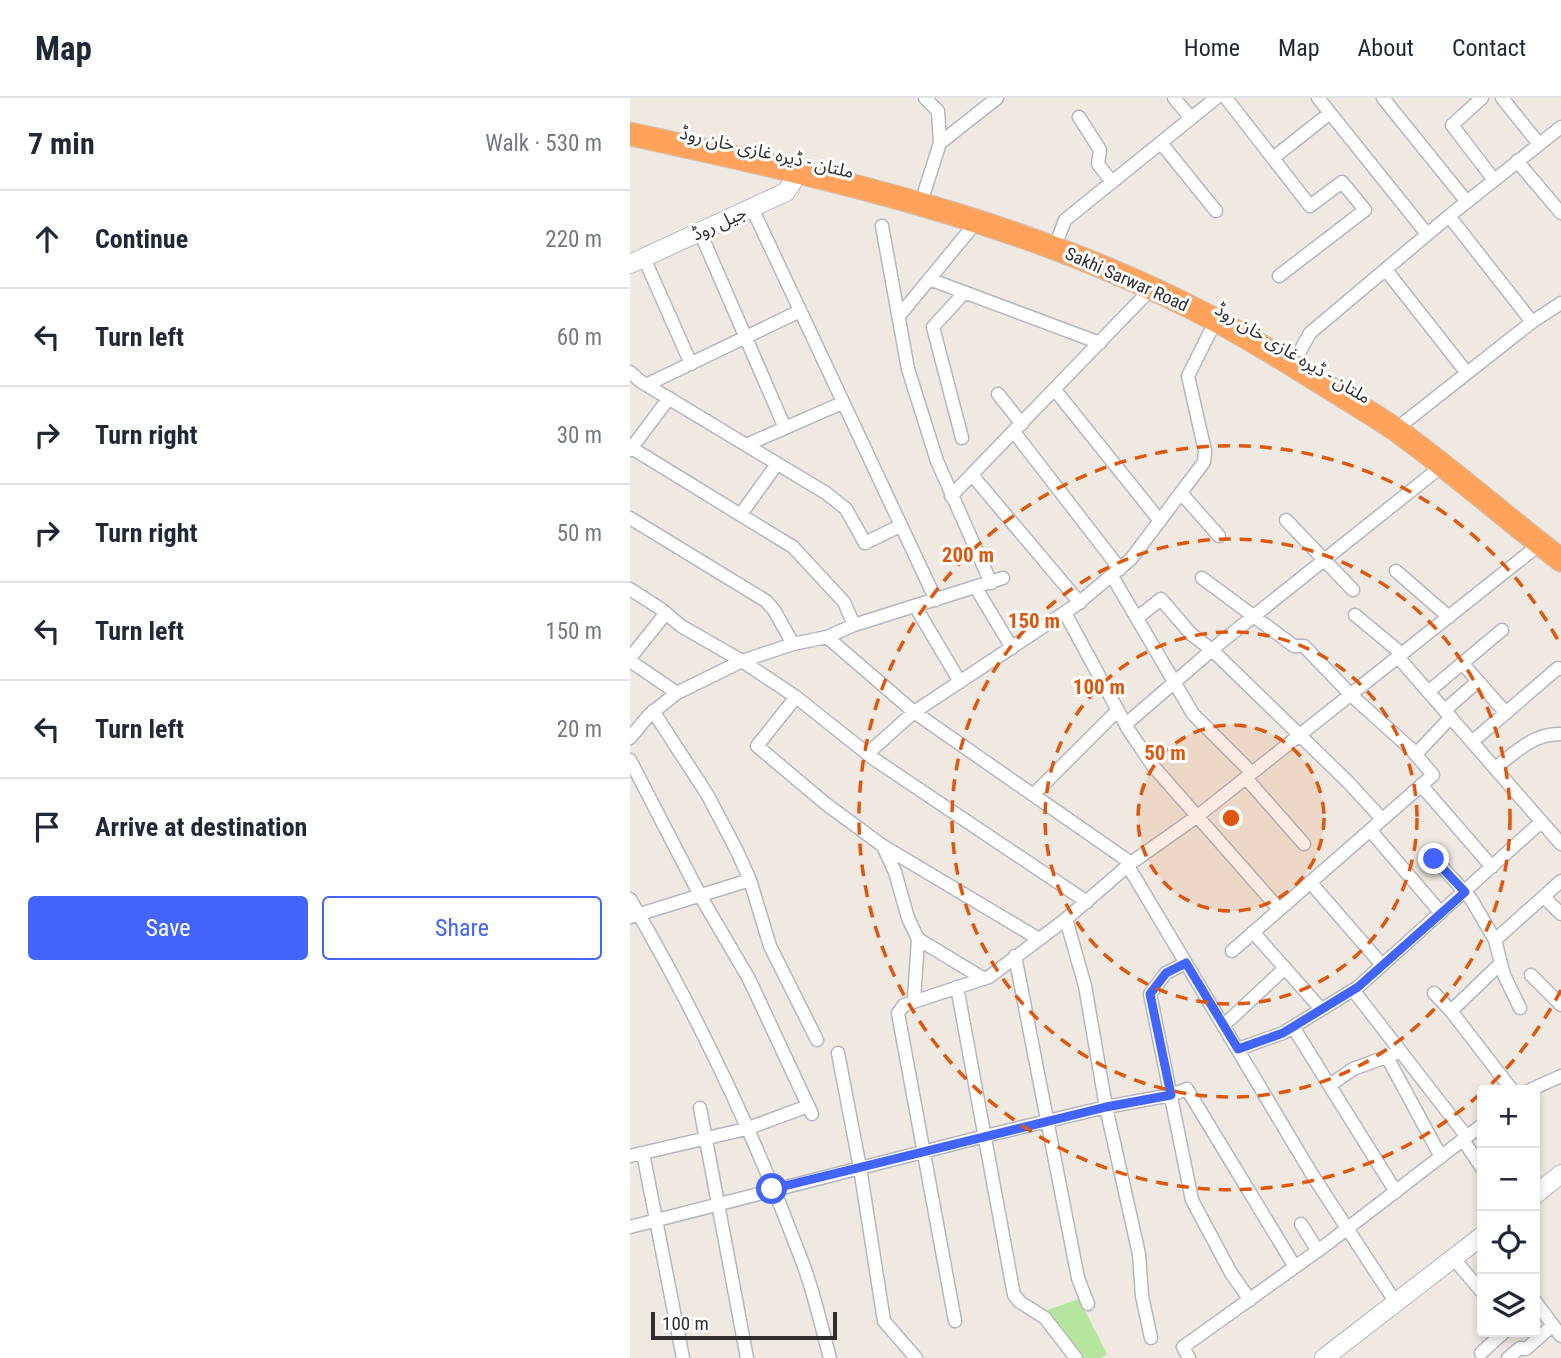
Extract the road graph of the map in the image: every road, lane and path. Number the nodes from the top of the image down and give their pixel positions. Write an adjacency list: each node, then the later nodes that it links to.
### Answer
1 (925, 98): 16 (street)
2 (997, 98): 16 (street)
3 (1174, 98): 12 (street)
4 (1216, 98): 12 (street)
5 (1226, 98): 19 (street)
6 (1318, 98): 10 (street)
7 (1383, 98): 25 (street)
8 (1482, 98): 22 (street)
9 (1502, 98): 18 (street)
10 (1330, 113): 19 (street); 33 (street)
11 (1079, 117): 23 (street)
12 (1191, 118): 17 (street)
13 (630, 121): 24 (highway, ملتان - ڈیرہ غازی خان روڈ)
14 (1561, 127): 18 (street)
15 (630, 134): 21 (highway, Sakhi Sarwar Road)
16 (940, 143): 24 (street)
17 (1161, 143): 23 (street); 27 (street)
18 (1539, 144): 20 (street)
19 (1273, 158): 38 (street)
20 (1517, 161): 22 (street); 28 (street)
21 (796, 170): 26 (street, جیل روڈ); 30 (highway, Sakhi Sarwar Road)
22 (1494, 180): 25 (street)
23 (1112, 182): 34 (street)
24 (925, 190): 34 (highway, ملتان - ڈیرہ غازی خان روڈ)
25 (1467, 202): 29 (street)
26 (752, 208): 32 (street, جیل روڈ); 43 (street)
27 (1216, 211)
28 (1561, 213)
29 (1449, 216): 33 (street); 46 (street)
30 (978, 220): 36 (highway, Sakhi Sarwar Road); 39 (street)
31 (882, 226): 44 (street)
32 (700, 232): 35 (street, جیل روڈ); 47 (street)
33 (1427, 234): 37 (street)
34 (1059, 236): 36 (highway, ملتان - ڈیرہ غازی خان روڈ)
35 (637, 261): 50 (street)
36 (1114, 264): 40 (highway, Sakhi Sarwar Road); 49 (highway, ملتان - ڈیرہ غازی خان روڈ)
37 (1386, 270): 49 (street); 52 (street)
38 (1279, 276)
39 (929, 279): 41 (street); 44 (street)
40 (1152, 288): 45 (highway, Sakhi Sarwar Road); 48 (street)
41 (964, 293): 48 (street); 61 (street)
42 (1561, 303): 46 (street)
43 (800, 311): 47 (street); 57 (street)
44 (899, 316): 68 (street)
45 (1216, 320): 58 (highway, Sakhi Sarwar Road); 67 (street)
46 (1532, 322): 52 (street)
47 (746, 337): 50 (street); 59 (street)
48 (1100, 343): 54 (street)
49 (1299, 353): 58 (highway, ملتان - ڈیرہ غازی خان روڈ)
50 (691, 364): 53 (street)
51 (630, 372): 53 (street)
52 (1467, 373): 58 (street)
53 (646, 385): 56 (street)
54 (1055, 390): 60 (street); 72 (street)
55 (998, 394): 60 (street)
56 (669, 398): 62 (street); 63 (street)
57 (842, 403): 59 (street); 73 (street)
58 (1402, 427): 65 (highway, Sakhi Sarwar Road); 75 (highway, ملتان - ڈیرہ غازی خان روڈ)
59 (785, 428): 62 (street)
60 (1018, 428): 66 (street); 79 (street)
61 (962, 438)
62 (746, 445): 64 (street)
63 (630, 448): 69 (street)
64 (777, 464): 69 (street); 73 (street)
65 (1442, 466): 75 (highway, Sakhi Sarwar Road); 76 (street)
66 (972, 475): 68 (street); 85 (street)
67 (1181, 493): 72 (street); 74 (street)
68 (951, 496): 81 (street)
69 (741, 514): 93 (street)
70 (630, 518): 96 (street)
71 (1286, 520): 76 (street)
72 (1160, 521): 79 (street)
73 (900, 526): 84 (street)
74 (1219, 536)
75 (1551, 544): 77 (highway, Sakhi Sarwar Road); 91 (street)
76 (1324, 560): 83 (street); 90 (street)
77 (1561, 560)
78 (1396, 571): 91 (street)
79 (1116, 572): 85 (street); 92 (street)
80 (1202, 578): 90 (street)
81 (976, 588): 84 (street); 97 (street)
82 (630, 589): 87 (street)
83 (1353, 590)
84 (936, 600): 86 (street)
85 (1080, 603): 88 (street)
86 (915, 606): 93 (street); 104 (street)
87 (666, 613): 100 (street); 101 (street)
88 (1065, 613): 97 (street); 111 (street)
89 (1355, 615): 99 (street)
90 (1254, 617): 98 (street); 109 (street)
91 (1449, 617): 99 (street)
92 (1137, 618): 98 (street); 106 (street)
93 (854, 625): 95 (street)
94 (1502, 630): 102 (street)
95 (827, 637): 96 (street); 113 (street)
96 (793, 644): 101 (street)
97 (1012, 648): 104 (street)
98 (1212, 650): 106 (street); 118 (street)
99 (1400, 656): 108 (street); 109 (street)
100 (630, 660): 107 (street)
101 (742, 661): 107 (street); 110 (street)
102 (1462, 663): 105 (street); 108 (street)
103 (1561, 669): 115 (street)
104 (960, 682): 113 (street)
105 (1477, 682): 114 (street); 115 (street)
106 (1174, 683): 116 (street); 125 (street)
107 (677, 692): 112 (street)
108 (1428, 692): 114 (street)
109 (1351, 695): 118 (street); 122 (street)
110 (796, 697): 121 (street); 134 (street)
111 (1118, 710): 116 (street); 127 (street)
112 (653, 712): 119 (street); 138 (street)
113 (914, 712): 121 (street); 127 (street)
114 (1448, 713): 120 (street); 122 (street)
115 (1506, 713): 120 (street)
116 (1126, 724): 128 (street)
117 (1561, 734): 124 (street)
118 (1299, 736): 125 (street); 129 (street)
119 (630, 738)
120 (1473, 741): 124 (street)
121 (867, 754): 145 (street)
122 (1416, 754): 126 (street)
123 (630, 760): 142 (street)
124 (1495, 768): 130 (street)
125 (1249, 775): 128 (street); 132 (street)
126 (1421, 785): 129 (street); 137 (street)
127 (1033, 795): 136 (street)
128 (1196, 818): 136 (street); 146 (street)
129 (1382, 819): 131 (street)
130 (1541, 822): 133 (street); 137 (street)
131 (1370, 830): 140 (street); 147 (street)
132 (1304, 844)
133 (1561, 844)
134 (883, 846): 152 (street); 153 (street)
135 (1434, 859): 141 (street)
136 (1130, 864): 145 (street); 158 (street)
137 (1492, 867): 141 (street)
138 (750, 880): 142 (street); 173 (street)
139 (1561, 881): 143 (street)
140 (1310, 882): 146 (street); 159 (street)
141 (1465, 892): 147 (street); 154 (street)
142 (701, 897): 148 (street); 186 (street)
143 (1544, 897): 149 (street); 154 (street)
144 (630, 899): 148 (street)
145 (1087, 902): 150 (street)
146 (1279, 909): 151 (street)
147 (1441, 913): 159 (street)
148 (634, 915): 186 (street)
149 (1561, 915)
150 (1066, 919): 153 (street); 183 (street)
151 (1253, 932): 155 (street); 160 (street)
152 (918, 939): 162 (street); 166 (street)
153 (1039, 939): 156 (street)
154 (1495, 940): 157 (street)
155 (1232, 951)
156 (1015, 956): 162 (street); 185 (street)
157 (1500, 962): 168 (street); 170 (street)
158 (1186, 963): 171 (street); 182 (street)
159 (1382, 965): 164 (street)
160 (1285, 968): 169 (street); 171 (street)
161 (1531, 975): 167 (street)
162 (984, 979): 163 (street)
163 (957, 987): 166 (street); 188 (street)
164 (1353, 990): 169 (street); 175 (street)
165 (1434, 993): 170 (street)
166 (914, 1000): 191 (street)
167 (1561, 1005)
168 (1520, 1008)
169 (1321, 1009): 172 (street)
170 (1451, 1011): 180 (street)
171 (1224, 1025): 174 (street)
172 (1293, 1027): 174 (street); 179 (street)
173 (817, 1040)
174 (1238, 1049): 204 (street)
175 (1401, 1051): 177 (street); 190 (street)
176 (838, 1053): 195 (street)
177 (1387, 1057): 179 (street); 193 (street)
178 (1561, 1076): 181 (street)
179 (1329, 1085): 198 (street)
180 (1508, 1085)
181 (1540, 1085)
182 (1171, 1095): 183 (street); 208 (street); 210 (street)
183 (1106, 1107): 185 (street); 217 (street)
184 (700, 1108): 189 (street)
185 (1047, 1122): 188 (street); 212 (street)
186 (746, 1129): 189 (street); 197 (street)
187 (1477, 1129): 190 (street)
188 (985, 1136): 191 (street); 223 (street)
189 (705, 1138): 192 (street); 200 (street)
190 (1465, 1138): 193 (street); 194 (street)
191 (923, 1152): 195 (street); 214 (street)
192 (636, 1154): 201 (street)
193 (1441, 1157): 198 (street)
194 (1477, 1159)
195 (860, 1168): 197 (street); 222 (street)
196 (1559, 1179): 199 (street)
197 (772, 1189): 200 (street); 221 (street)
198 (1396, 1192): 204 (street)
199 (1540, 1192)
200 (718, 1205): 201 (street); 220 (street)
201 (657, 1219): 203 (street); 219 (street)
202 (1301, 1224): 206 (street)
203 (630, 1227)
204 (1346, 1229): 206 (street); 211 (street)
205 (1477, 1240): 207 (street)
206 (1318, 1251): 208 (street)
207 (1454, 1259): 209 (street); 211 (street)
208 (1295, 1267): 210 (street)
209 (1477, 1286)
210 (1250, 1300): 224 (street)
211 (1396, 1303): 225 (street)
212 (1088, 1304)
213 (1540, 1308): 215 (street)
214 (956, 1321)
215 (1557, 1330): 226 (street)
216 (1499, 1337): 218 (street)
217 (1151, 1338)
218 (1481, 1353)
219 (684, 1358)
220 (747, 1358)
221 (830, 1358)
222 (916, 1358)
223 (1076, 1358)
224 (1189, 1358)
225 (1324, 1358)
226 (1508, 1358)

